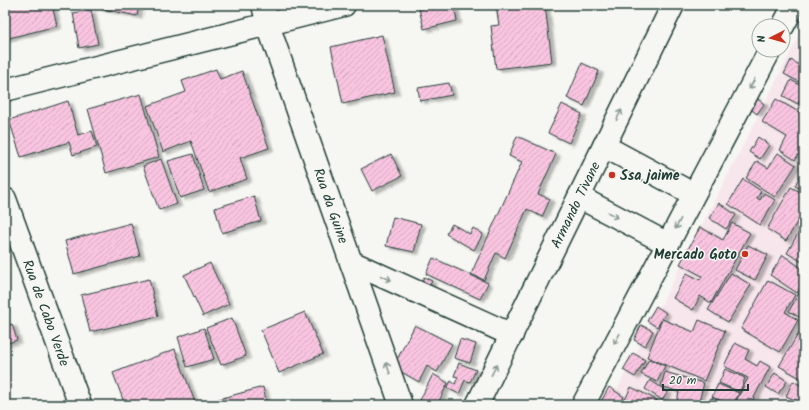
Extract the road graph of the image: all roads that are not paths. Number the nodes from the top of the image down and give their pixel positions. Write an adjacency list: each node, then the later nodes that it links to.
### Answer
1 (344, 5): 4 (street)
2 (794, 5): 5 (street)
3 (666, 11): 8 (street, Armando Tivane, one-way to 3)
4 (266, 15): 7 (street); 13 (street, Rua da Guine)
5 (787, 18)
6 (766, 58): 9 (street, one-way to 9)
7 (5, 90)
8 (604, 146): 9 (street); 10 (street, Armando Tivane)
9 (693, 194): 12 (street, one-way to 12)
10 (579, 197): 12 (street, one-way to 12); 14 (street, Armando Tivane)
11 (5, 199): 15 (street, Rua de Cabo Verde)
12 (668, 244): 18 (street, one-way to 18)
13 (351, 262): 14 (street, one-way to 14); 16 (street, Rua da Guine, one-way to 13)
14 (512, 335): 17 (street, Armando Tivane, one-way to 14)
15 (80, 405)
16 (401, 405)
17 (477, 405)
18 (583, 405)

